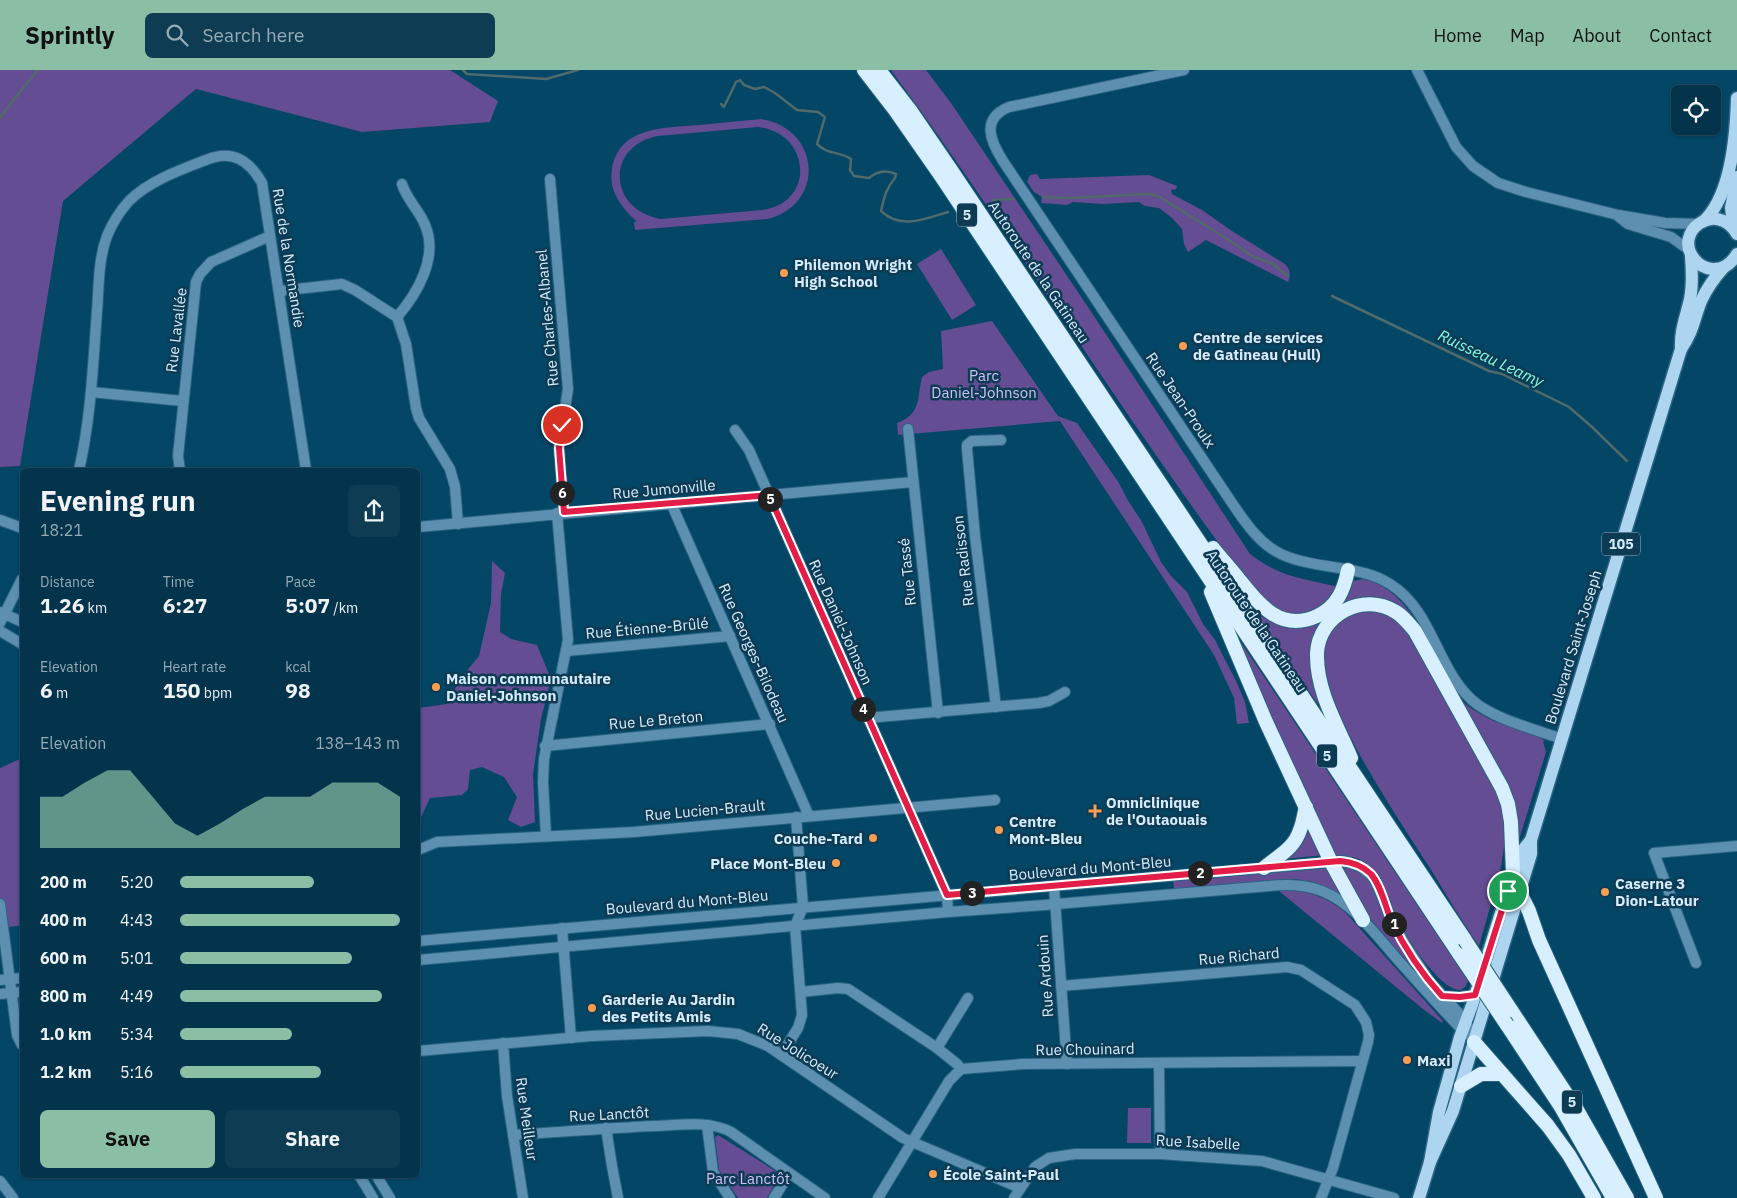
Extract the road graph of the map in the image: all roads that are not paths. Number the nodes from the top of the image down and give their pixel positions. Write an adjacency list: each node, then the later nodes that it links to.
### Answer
1 (864, 70): 36 (highway, Autoroute de la Gatineau / 5)
2 (879, 70): 28 (highway, Autoroute de la Gatineau / 5)
3 (1184, 70): 37 (street, Rue Jean-Proulx)
4 (1417, 70): 9 (street)
5 (1737, 98): 10 (main road, 105)
6 (1737, 177): 11 (main road)
7 (550, 180): 31 (street, Rue Charles-Albanel)
8 (402, 184): 17 (street)
9 (1618, 215): 10 (street); 13 (street)
10 (1701, 222): 11 (main road); 13 (main road, 105)
11 (1736, 231)
12 (270, 236): 16 (street, Rue de la Normandie); 19 (street, Rue de la Normandie); 20 (street, Rue Lavallée)
13 (1690, 253): 15 (main road); 18 (main road, Boulevard Saint-Joseph / 105)
14 (1737, 254): 15 (main road, 105)
15 (1730, 265): 18 (main road, Boulevard Saint-Joseph / 105)
16 (279, 291): 17 (street); 26 (street, Rue de la Normandie)
17 (397, 318): 33 (street)
18 (1681, 348): 50 (main road, Boulevard Saint-Joseph / 105)
19 (91, 392): 20 (street); 24 (street, Rue de la Normandie)
20 (183, 401): 25 (street, Rue Lavallée)
21 (908, 429): 27 (street, Rue Tassé)
22 (735, 430): 29 (street, Rue Daniel-Johnson)
23 (1001, 440): 46 (street, Rue Radisson)
24 (80, 468)
25 (180, 468)
26 (306, 468)
27 (913, 482): 29 (street, Rue Jumonville); 47 (street, Rue Tassé)
28 (1166, 491): 37 (highway); 52 (highway, Autoroute de la Gatineau / 5)
29 (769, 495): 30 (street, Rue Jumonville); 48 (street, Rue Daniel-Johnson)
30 (670, 503): 31 (street, Rue Jumonville); 42 (street, Rue Georges-Bilodeau)
31 (561, 513): 33 (street, Rue Jumonville); 44 (street, Rue Charles-Albanel)
32 (0, 520): 34 (street)
33 (458, 524): 35 (street, Rue Jumonville)
34 (20, 527)
35 (420, 527)
36 (1195, 557): 54 (highway); 130 (highway, Autoroute de la Gatineau / 5, bridge)
37 (1348, 570): 50 (street, Rue Jean-Proulx)
38 (20, 583): 39 (street)
39 (2, 616): 40 (street)
40 (20, 621)
41 (0, 631): 43 (street)
42 (730, 636): 44 (street, Rue Étienne-Brûlé); 49 (street, Rue Georges-Bilodeau)
43 (20, 643)
44 (566, 651): 51 (street, Rue Charles-Albanel)
45 (1065, 692): 46 (street)
46 (996, 707): 47 (street)
47 (938, 713): 48 (street)
48 (867, 718): 55 (street, Rue Daniel-Johnson)
49 (770, 724): 51 (street, Rue Le Breton); 56 (street, Rue Georges-Bilodeau)
50 (1562, 739): 59 (main road, Boulevard Saint-Joseph / 105)
51 (545, 746): 58 (street, Rue Charles-Albanel)
52 (1368, 795): 64 (highway); 131 (highway, Autoroute de la Gatineau / 5, bridge)
53 (995, 800): 55 (street, Rue Lucien-Brault)
54 (1306, 806): 62 (highway); 63 (highway)
55 (907, 807): 56 (street, Rue Lucien-Brault); 67 (street, Rue Daniel-Johnson)
56 (809, 816): 57 (street, Rue Lucien-Brault)
57 (796, 817): 58 (street, Rue Lucien-Brault); 71 (street)
58 (546, 836): 61 (street, Rue Lucien-Brault)
59 (1531, 840): 64 (main road, Boulevard Saint-Joseph / 105); 66 (main road, Boulevard Saint-Joseph / 105)
60 (1737, 846): 80 (street)
61 (420, 849)
62 (1331, 862): 63 (street, Boulevard du Mont-Bleu); 74 (highway); 88 (street, Boulevard du Mont-Bleu)
63 (1264, 868): 65 (street, Boulevard du Mont-Bleu)
64 (1513, 874): 87 (main road, Boulevard Saint-Joseph / 105)
65 (1054, 887): 67 (street, Boulevard du Mont-Bleu); 70 (street, Rue Ardouin)
66 (1520, 893): 93 (main road, Boulevard Saint-Joseph / 105); 132 (highway)
67 (947, 895): 68 (street, Boulevard du Mont-Bleu); 72 (street, Rue Daniel-Johnson)
68 (893, 900): 71 (street, Boulevard du Mont-Bleu); 73 (street)
69 (0, 904): 82 (street)
70 (1055, 904): 72 (street, Boulevard du Mont-Bleu); 74 (street, Boulevard du Mont-Bleu); 83 (street, Rue Ardouin)
71 (803, 908): 75 (street); 76 (street, Boulevard du Mont-Bleu)
72 (948, 912): 73 (street, Boulevard du Mont-Bleu)
73 (894, 917): 75 (street, Boulevard du Mont-Bleu)
74 (1363, 920): 90 (street, Boulevard du Mont-Bleu)
75 (794, 926): 78 (street, Boulevard du Mont-Bleu); 84 (street)
76 (562, 928): 77 (street, Boulevard du Mont-Bleu); 78 (street)
77 (420, 941)
78 (563, 946): 79 (street, Boulevard du Mont-Bleu); 91 (street)
79 (420, 960)
80 (1696, 963)
81 (20, 978): 82 (street)
82 (5, 979): 85 (street)
83 (1061, 986): 98 (street, Rue Richard); 100 (street, Rue Ardouin)
84 (801, 992): 95 (street); 97 (street)
85 (17, 993): 86 (street); 92 (street)
86 (0, 994)
87 (1475, 995): 88 (street); 90 (main road, Boulevard Saint-Joseph / 105)
88 (1442, 996): 90 (street, Boulevard du Mont-Bleu)
89 (968, 998): 95 (street)
90 (1464, 1026): 93 (street, Boulevard du Mont-Bleu); 109 (main road, Boulevard Saint-Joseph)
91 (571, 1038): 94 (street, Rue Jolicoeur); 97 (street, Rue Jolicoeur)
92 (20, 1042)
93 (1474, 1042): 102 (highway); 103 (main road, Boulevard Saint-Joseph)
94 (503, 1043): 96 (street, Rue Jolicoeur); 106 (street, Rue Meilleur)
95 (937, 1048): 101 (street)
96 (420, 1051)
97 (781, 1055): 107 (street, Rue Jolicoeur)
98 (1362, 1060): 99 (street, Rue Chouinard); 113 (street, Rue Richard)
99 (1159, 1063): 100 (street, Rue Chouinard); 108 (street)
100 (1067, 1064): 101 (street, Rue Chouinard)
101 (961, 1069): 107 (street)
102 (1502, 1074): 103 (highway); 129 (highway)
103 (1461, 1086): 109 (main road, Boulevard Saint-Joseph)
104 (707, 1125): 105 (street, Rue Lanctôt); 110 (street, Rue Lanctôt); 121 (street)
105 (606, 1128): 106 (street, Rue Lanctôt); 120 (street)
106 (513, 1135): 119 (street, Rue Meilleur)
107 (912, 1143): 115 (street, Rue Jolicoeur); 124 (street)
108 (1160, 1154): 113 (street, Rue Isabelle); 115 (street, Rue Isabelle)
109 (1430, 1162): 128 (main road, Boulevard Saint-Joseph)
110 (789, 1174): 122 (street); 123 (street, Rue Lanctôt)
111 (361, 1178): 117 (street)
112 (378, 1178): 118 (street)
113 (1328, 1180): 126 (street, Rue Richard); 127 (street, Rue Isabelle)
114 (0, 1181): 116 (street)
115 (1020, 1188): 125 (street, Rue Isabelle)
116 (13, 1198)
117 (373, 1198)
118 (390, 1198)
119 (523, 1198)
120 (618, 1198)
121 (730, 1198)
122 (774, 1198)
123 (825, 1198)
124 (878, 1198)
125 (1014, 1198)
126 (1321, 1198)
127 (1394, 1198)
128 (1419, 1198)
129 (1594, 1198)
130 (1613, 1198)
131 (1627, 1198)
132 (1656, 1198)

